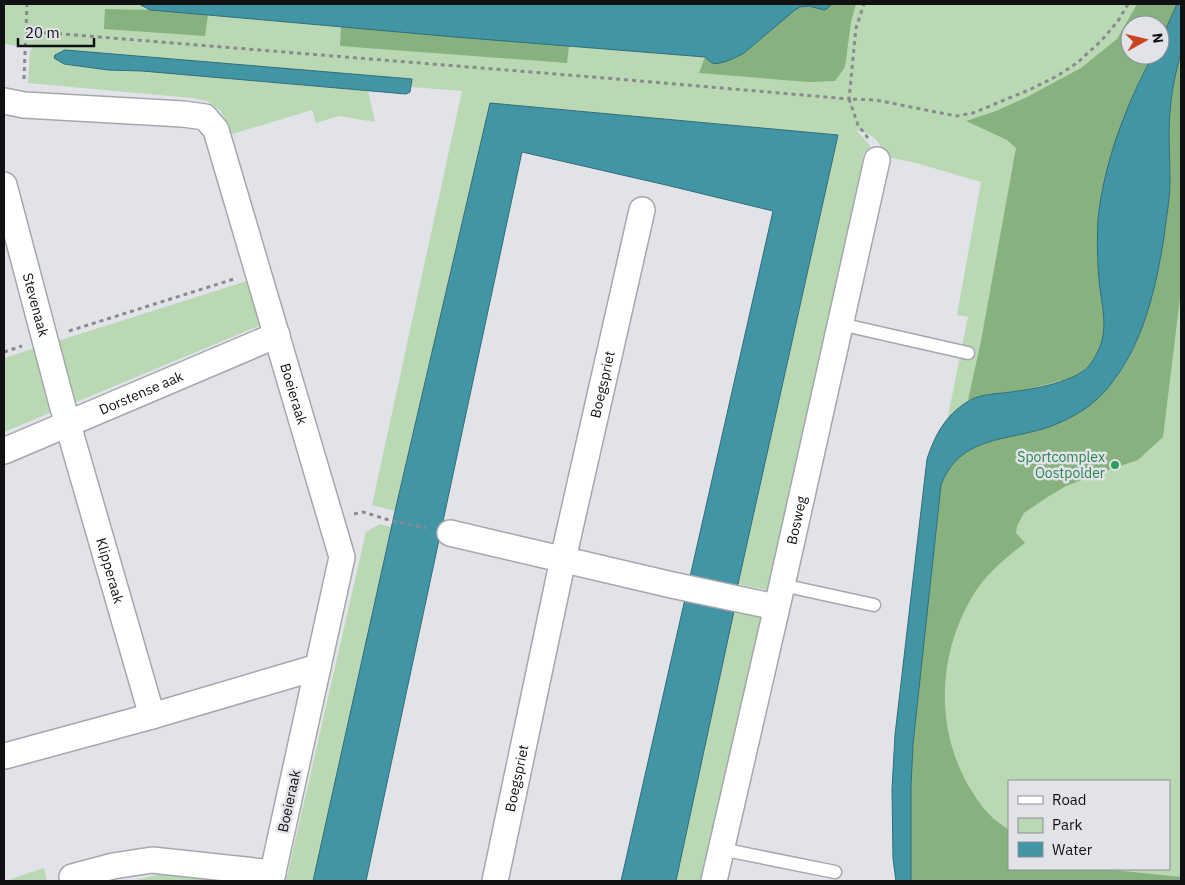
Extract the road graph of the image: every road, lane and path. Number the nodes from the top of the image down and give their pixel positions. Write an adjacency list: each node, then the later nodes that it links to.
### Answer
1 (27, 4): 4 (path)
2 (864, 4): 5 (path)
3 (1128, 4): 5 (path)
4 (26, 32): 5 (path); 6 (path)
5 (849, 99): 7 (path)
6 (14, 103): 10 (street, Boeieraak)
7 (877, 160): 11 (street, Bosweg)
8 (4, 185): 13 (street, Stevenaak)
9 (642, 210): 20 (street, Boegspriet)
10 (258, 272): 12 (street, Boeieraak); 13 (path)
11 (840, 324): 15 (lane); 21 (street, Bosweg)
12 (277, 335): 16 (street, Dorstense aak); 18 (street, Boeieraak)
13 (44, 339): 14 (path); 16 (street, Stevenaak)
14 (4, 352)
15 (968, 353)
16 (68, 425): 17 (street, Dorstense aak); 24 (street, Klipperaak)
17 (4, 451)
18 (332, 520): 19 (path); 23 (street, Boeieraak)
19 (450, 533): 20 (street)
20 (563, 559): 21 (street); 30 (street, Boegspriet)
21 (779, 596): 22 (lane); 26 (street, Bosweg)
22 (874, 605)
23 (318, 667): 24 (street); 29 (street, Boeieraak)
24 (152, 716): 25 (street)
25 (5, 756)
26 (721, 849): 27 (lane); 31 (street, Bosweg)
27 (835, 872)
28 (72, 877): 29 (street, Boeieraak)
29 (272, 877)
30 (495, 881)
31 (714, 881)

